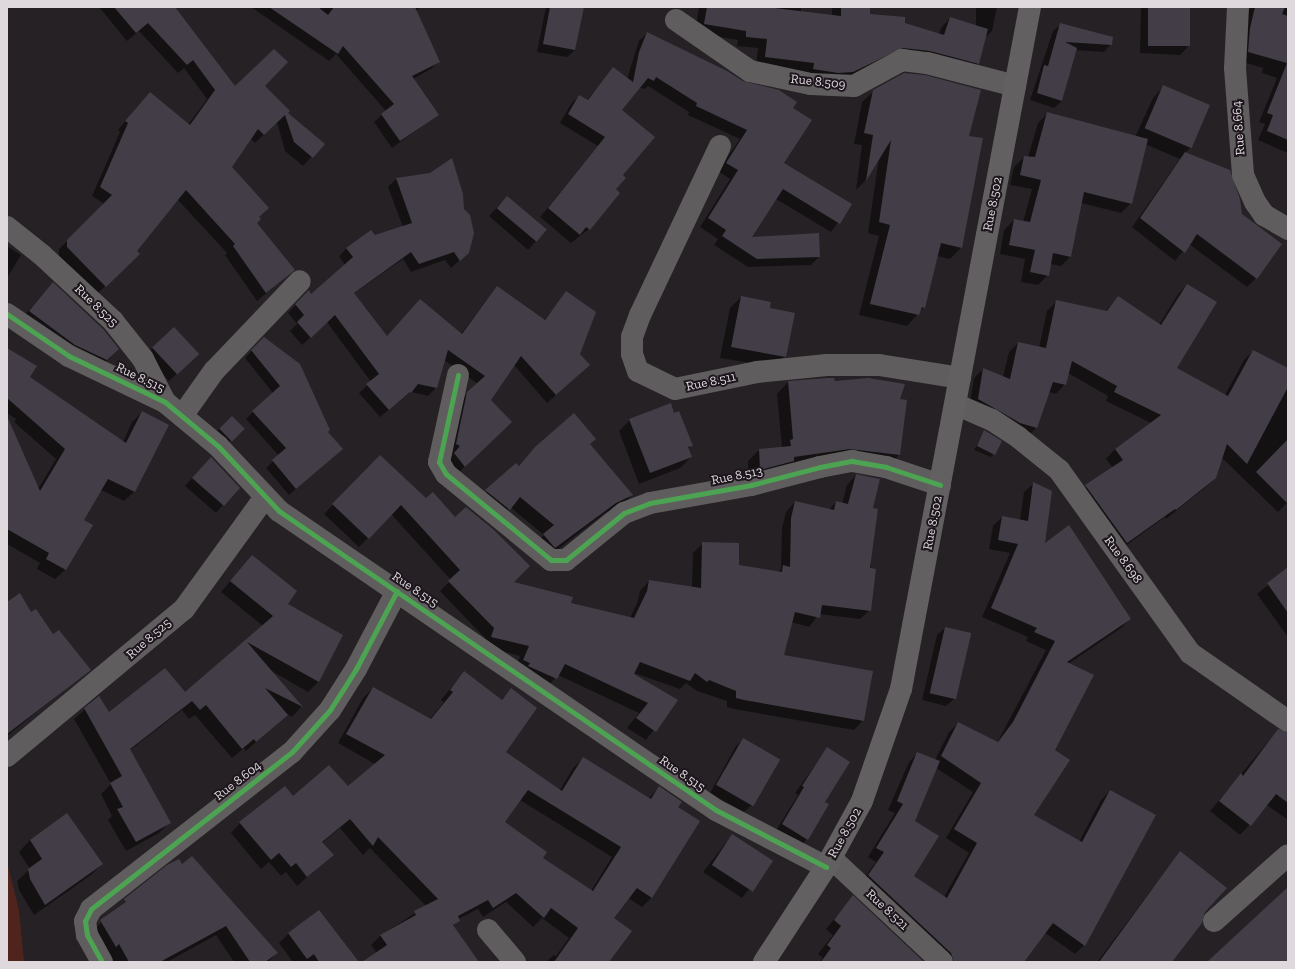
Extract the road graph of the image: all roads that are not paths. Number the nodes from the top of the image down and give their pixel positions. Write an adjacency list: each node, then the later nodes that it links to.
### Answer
1 (1030, 7): 4 (main road, Rue 8.502)
2 (1238, 7): 7 (street, Rue 8.664)
3 (676, 20): 4 (street, Rue 8.509)
4 (1015, 86): 11 (main road, Rue 8.502)
5 (720, 146): 11 (street, Rue 8.511)
6 (7, 228): 12 (street, Rue 8.525)
7 (1288, 229)
8 (300, 281): 14 (street)
9 (7, 314): 12 (street, Rue 8.515)
10 (458, 375): 15 (street, Rue 8.513)
11 (960, 378): 13 (main road, Rue 8.502)
12 (165, 402): 14 (street, Rue 8.515)
13 (955, 404): 15 (main road, Rue 8.502); 18 (street, Rue 8.698)
14 (182, 416): 16 (street, Rue 8.515)
15 (940, 485): 21 (main road, Rue 8.502)
16 (265, 497): 17 (street, Rue 8.515); 19 (street, Rue 8.525)
17 (397, 591): 21 (street, Rue 8.515); 24 (street, Rue 8.604)
18 (1288, 721)
19 (7, 756)
20 (1288, 855): 22 (street)
21 (829, 863): 26 (main road, Rue 8.502); 27 (street, Rue 8.521)
22 (1214, 921)
23 (488, 930): 25 (street)
24 (102, 962)
25 (515, 962)
26 (764, 962)
27 (942, 962)

